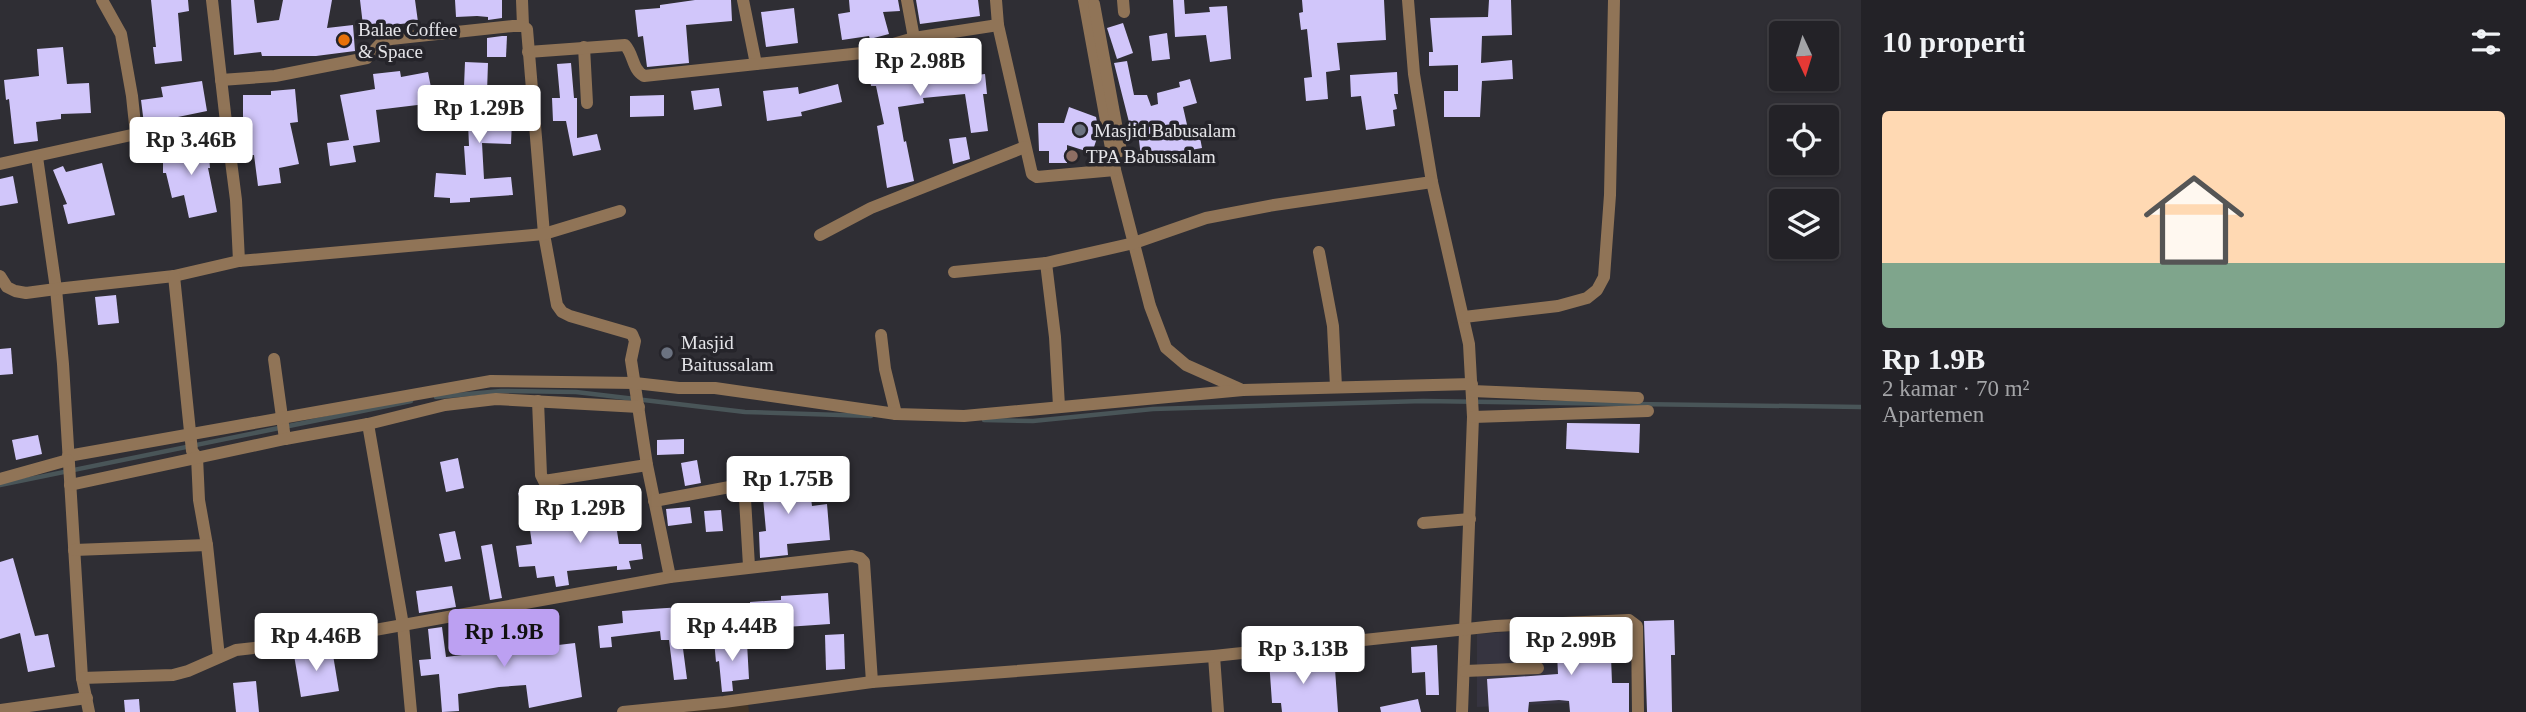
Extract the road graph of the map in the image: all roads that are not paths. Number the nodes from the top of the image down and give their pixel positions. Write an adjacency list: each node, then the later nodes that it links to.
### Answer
1 (102, 0): 21 (street)
2 (212, 0): 18 (street)
3 (522, 0): 12 (street)
4 (743, 0): 16 (street)
5 (906, 0): 13 (street)
6 (996, 0): 11 (street)
7 (1084, 0): 17 (street)
8 (1093, 0): 17 (street)
9 (1408, 0): 26 (street)
10 (1614, 0): 38 (street)
11 (998, 25): 13 (street); 22 (street)
12 (523, 26): 15 (street); 18 (street)
13 (914, 38): 16 (street)
14 (584, 47): 15 (street); 16 (street); 19 (street)
15 (528, 52): 28 (street)
16 (756, 64)
17 (1102, 75): 25 (street)
18 (221, 80): 20 (street)
19 (587, 103)
20 (226, 122): 21 (street); 32 (street)
21 (136, 134): 23 (street)
22 (1025, 147): 25 (street); 29 (street)
23 (37, 157): 24 (street); 37 (street)
24 (0, 163)
25 (1115, 170): 30 (street)
26 (1432, 182): 30 (street); 38 (street)
27 (620, 211): 28 (street)
28 (544, 234): 32 (street); 43 (street)
29 (820, 234)
30 (1134, 243): 33 (street); 42 (street)
31 (1319, 252): 41 (street)
32 (239, 261): 36 (street)
33 (1046, 263): 34 (street); 47 (street)
34 (954, 272)
35 (0, 276): 37 (street)
36 (174, 276): 37 (street); 52 (street)
37 (56, 289): 54 (street)
38 (1464, 317): 45 (street)
39 (881, 335): 49 (street)
40 (274, 359): 51 (street)
41 (1336, 387): 42 (street); 45 (street)
42 (1243, 390): 47 (street)
43 (637, 395): 46 (street); 49 (street); 51 (street); 53 (street)
44 (1638, 398): 45 (street)
45 (1472, 399): 48 (street); 57 (street)
46 (538, 401): 50 (street); 53 (street)
47 (1059, 406): 49 (street)
48 (1648, 411)
49 (896, 414)
50 (368, 424): 51 (street); 63 (street)
51 (284, 429): 52 (street); 52 (street)
52 (193, 446): 54 (street); 54 (street); 59 (street)
53 (646, 465): 56 (street)
54 (69, 468): 55 (street); 60 (street)
55 (0, 480)
56 (654, 502): 61 (street); 62 (street)
57 (1470, 519): 58 (street); 64 (street)
58 (1423, 523)
59 (207, 545): 60 (street); 66 (street)
60 (74, 550): 69 (street)
61 (749, 566): 62 (street); 70 (street)
62 (670, 577): 63 (street)
63 (402, 625): 66 (street); 75 (street)
64 (1465, 629): 65 (street); 68 (street); 79 (street)
65 (1214, 656): 70 (street); 77 (street)
66 (219, 657): 69 (street)
67 (1538, 668): 68 (street)
68 (1465, 671): 78 (street)
69 (82, 678): 71 (street)
70 (872, 682): 72 (street)
71 (87, 698): 73 (street); 74 (street)
72 (724, 707): 76 (street)
73 (0, 710)
74 (89, 712)
75 (411, 712)
76 (623, 712)
77 (1218, 712)
78 (1462, 712)
79 (1639, 712)

